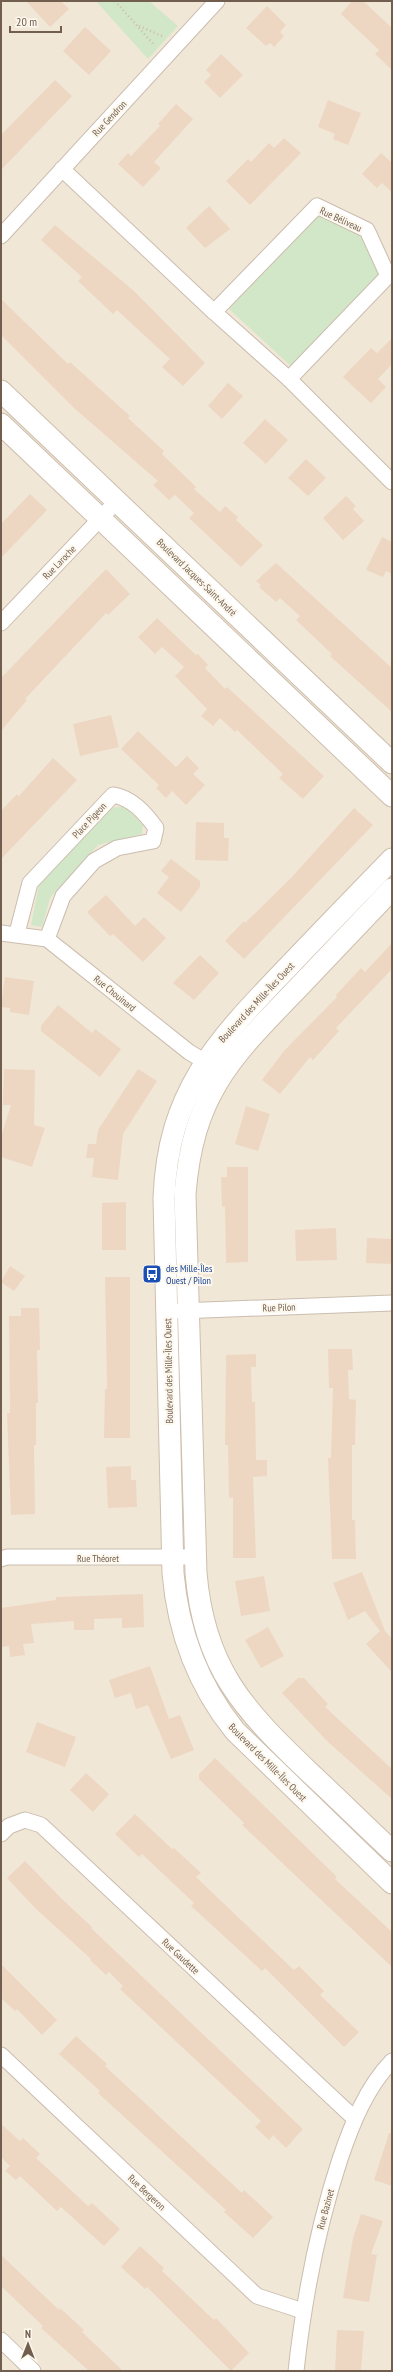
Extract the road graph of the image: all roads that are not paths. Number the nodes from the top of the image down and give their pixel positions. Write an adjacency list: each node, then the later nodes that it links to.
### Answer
1 (217, 1): 2 (street, Rue Gendron)
2 (62, 169): 3 (street, Rue Gendron); 4 (street)
3 (1, 236)
4 (214, 312): 5 (street); 5 (street, Rue Béliveau)
5 (289, 379): 8 (street)
6 (1, 391): 9 (street, Boulevard Jacques-Saint-André)
7 (1, 424): 10 (street)
8 (392, 482)
9 (117, 501): 10 (street, Rue Laroche); 12 (street, Boulevard Jacques-Saint-André)
10 (100, 519): 11 (street, Rue Laroche); 13 (street)
11 (1, 623)
12 (392, 763)
13 (392, 796)
14 (392, 859): 19 (street, Boulevard des Mille-Îles Ouest)
15 (392, 889): 20 (street, Boulevard des Mille-Îles Ouest)
16 (1, 933): 17 (street, Rue Chouinard)
17 (17, 933): 18 (street, Rue Chouinard); 18 (street, Place Pigeon)
18 (47, 939): 19 (street, Rue Chouinard)
19 (204, 1062): 20 (street, Rue Chouinard); 23 (street, Boulevard des Mille-Îles Ouest)
20 (222, 1072): 22 (street, Boulevard des Mille-Îles Ouest)
21 (392, 1303): 22 (street, Rue Pilon)
22 (188, 1310): 23 (street, Rue Pilon); 24 (street, Boulevard des Mille-Îles Ouest)
23 (166, 1311): 25 (street, Boulevard des Mille-Îles Ouest)
24 (196, 1557): 25 (street, Rue Théoret); 28 (street, Boulevard des Mille-Îles Ouest)
25 (173, 1558): 26 (street, Rue Théoret); 29 (street, Boulevard des Mille-Îles Ouest)
26 (1, 1559)
27 (1, 1834): 32 (street, Rue Gaudette)
28 (392, 1851)
29 (392, 1883)
30 (1, 2055): 33 (street, Rue Bergeron)
31 (392, 2060): 32 (street, Rue Bazinet)
32 (354, 2118): 33 (street, Rue Bazinet)
33 (303, 2311): 36 (street, Rue Bazinet)
34 (1, 2340): 35 (street)
35 (33, 2371)
36 (296, 2371)

